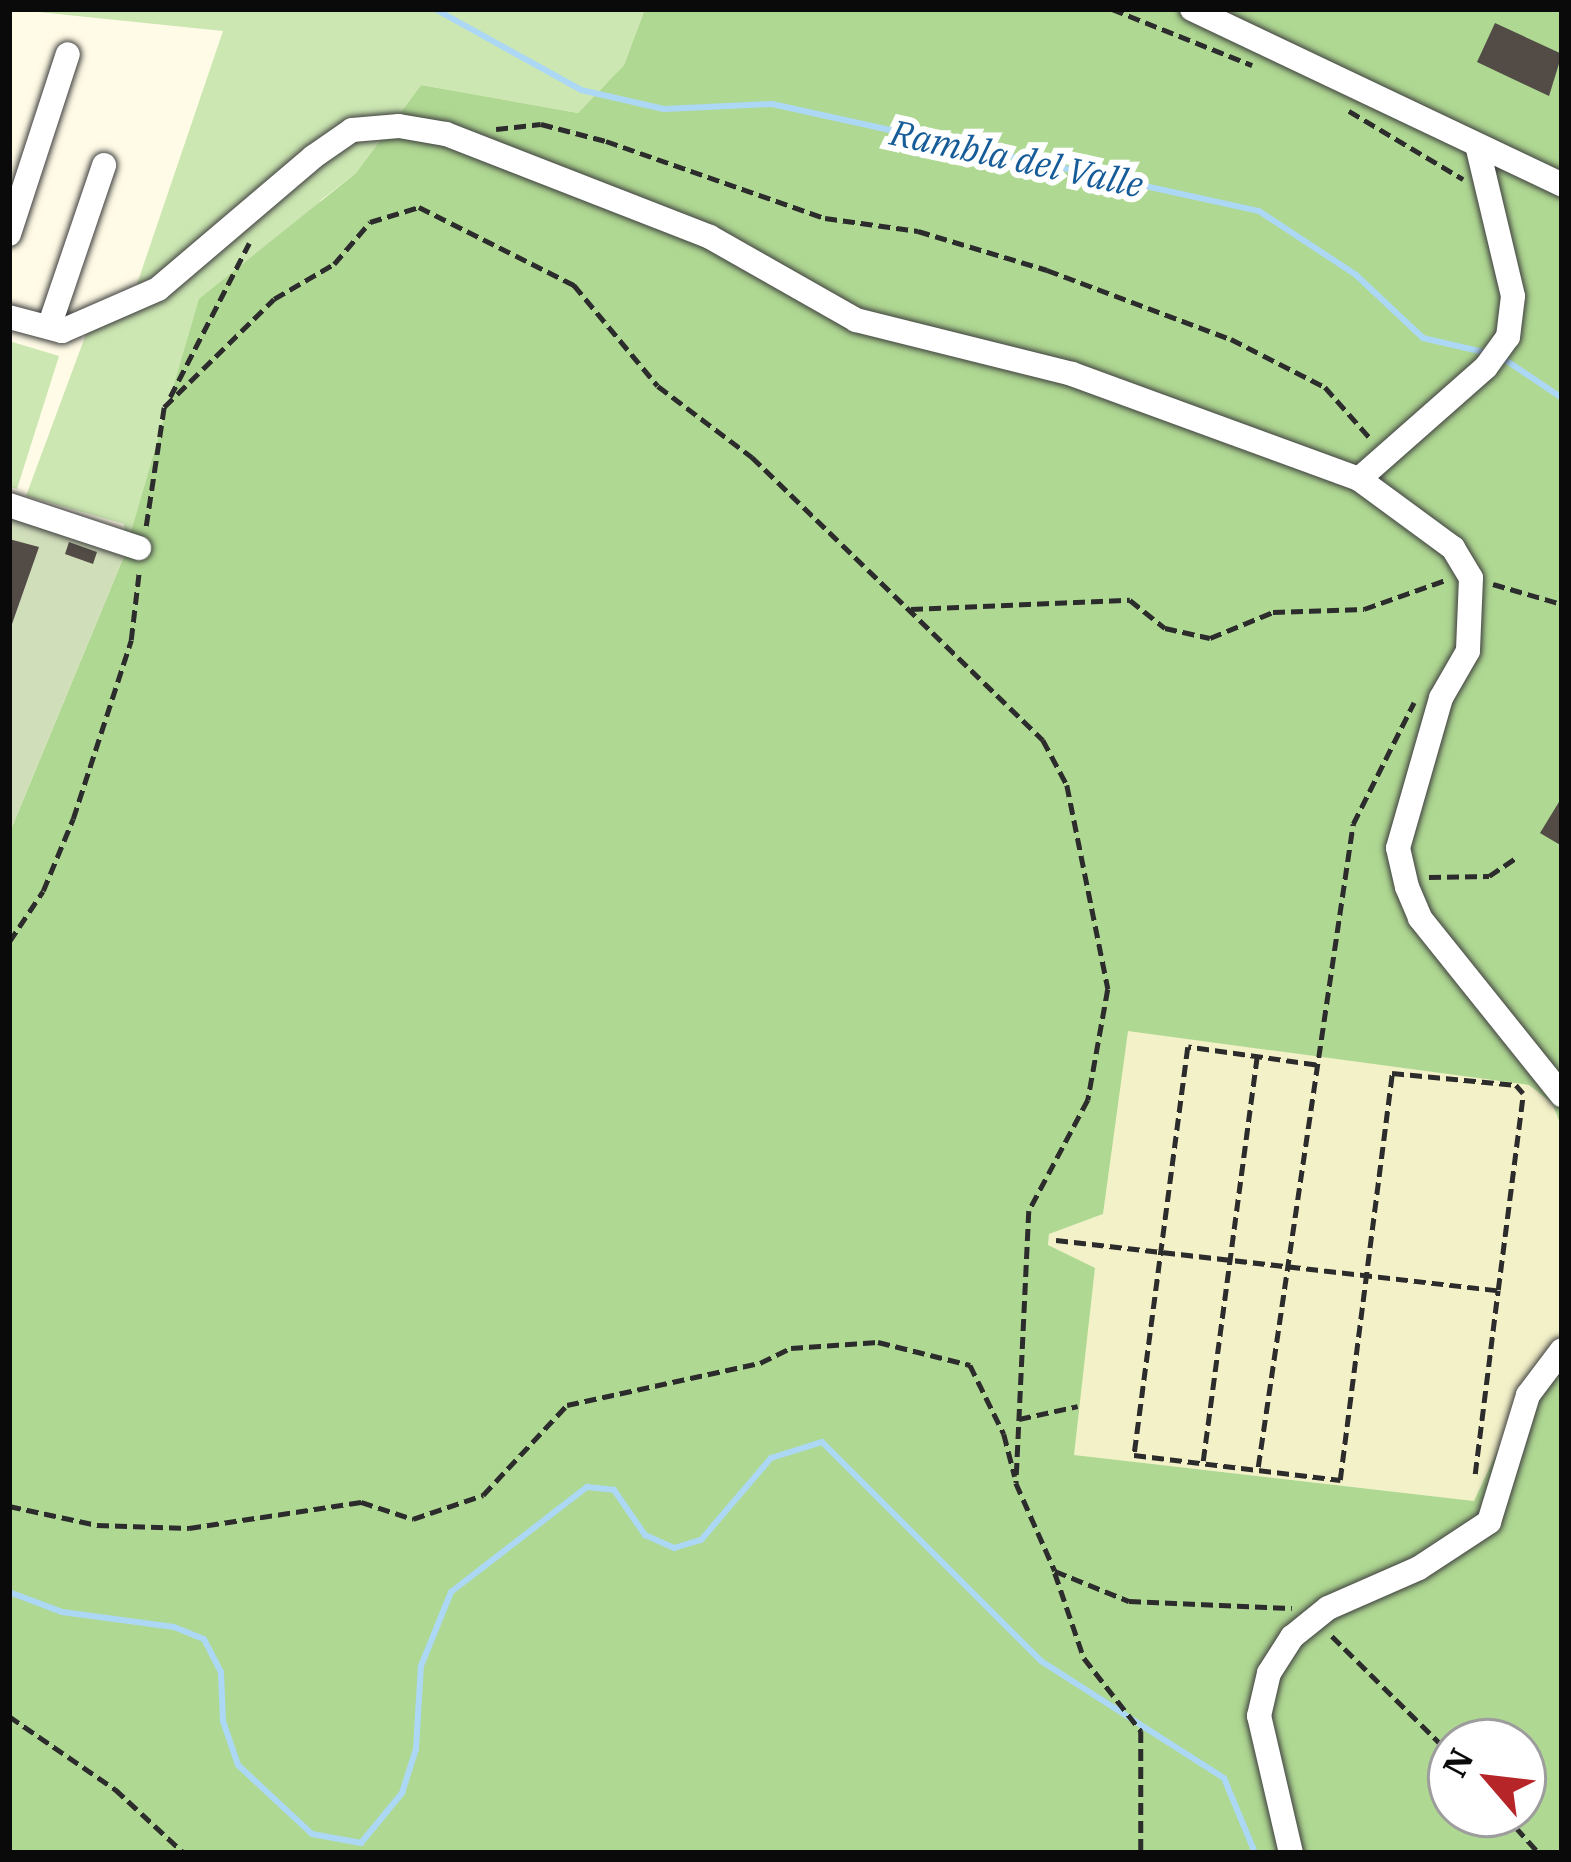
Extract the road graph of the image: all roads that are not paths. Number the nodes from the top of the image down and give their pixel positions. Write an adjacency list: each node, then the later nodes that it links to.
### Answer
1 (1192, 9): 3 (street)
2 (68, 54): 6 (street)
3 (1477, 145): 5 (street); 9 (street)
4 (104, 165): 8 (street)
5 (1562, 184)
6 (9, 234)
7 (9, 317): 8 (street)
8 (49, 327): 9 (street)
9 (1359, 479): 12 (street)
10 (9, 505): 11 (street)
11 (140, 548)
12 (1562, 1095)
13 (1562, 1350): 14 (street)
14 (1291, 1853)

